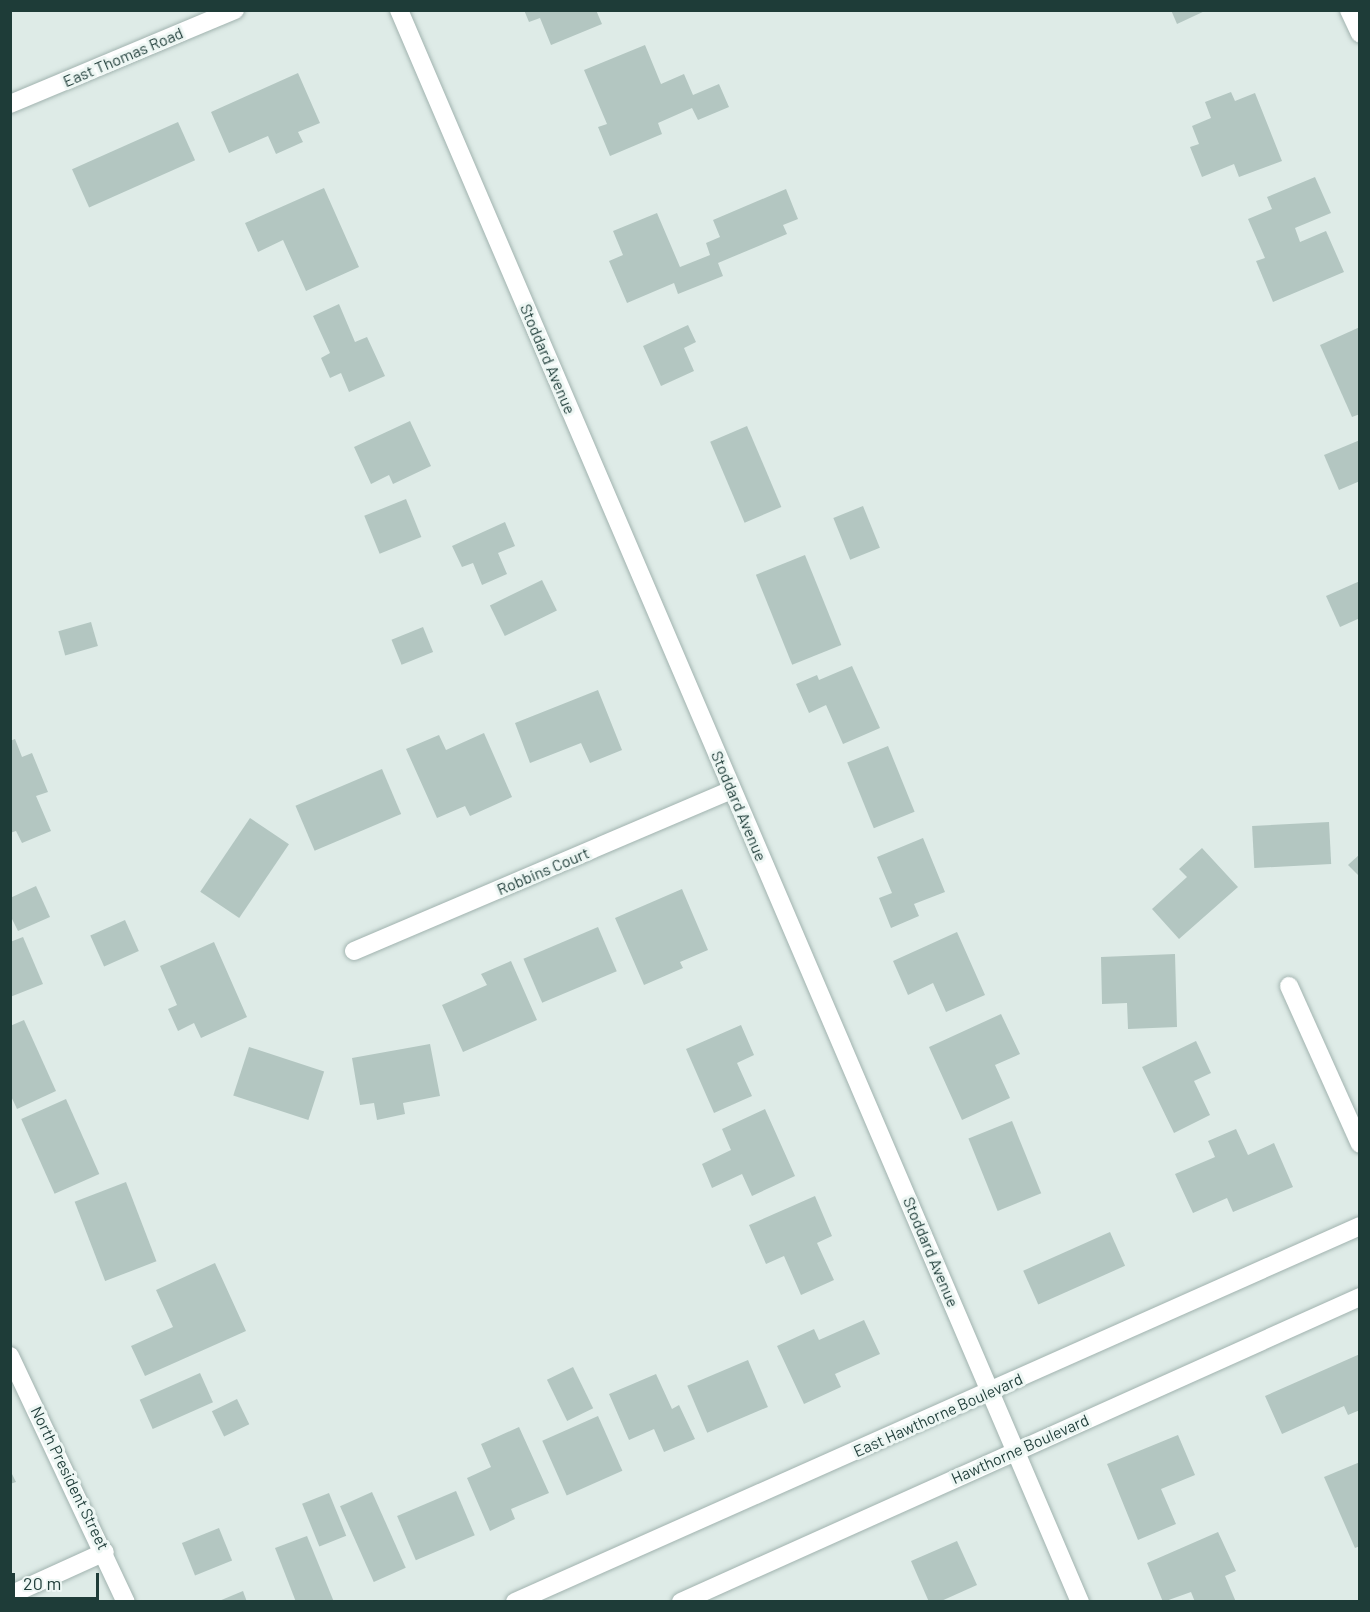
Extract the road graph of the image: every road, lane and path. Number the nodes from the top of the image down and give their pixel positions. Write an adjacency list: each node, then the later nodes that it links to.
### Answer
1 (235, 10): 5 (street, East Thomas Road)
2 (399, 10): 6 (street, Stoddard Avenue)
3 (1349, 10): 4 (street)
4 (1359, 34)
5 (10, 104)
6 (732, 790): 7 (street, Robbins Court); 13 (street, Stoddard Avenue)
7 (354, 951)
8 (1289, 986): 9 (street)
9 (1359, 1144)
10 (1359, 1226): 13 (street, East Hawthorne Boulevard)
11 (1359, 1297): 14 (street, Hawthorne Boulevard)
12 (10, 1356): 15 (street, North President Street)
13 (991, 1391): 14 (street, Stoddard Avenue); 18 (street, East Hawthorne Boulevard)
14 (1015, 1451): 19 (street, Hawthorne Boulevard); 20 (street, Stoddard Avenue)
15 (105, 1552): 16 (street); 17 (street, North President Street)
16 (10, 1595)
17 (126, 1602)
18 (515, 1602)
19 (681, 1602)
20 (1080, 1602)

